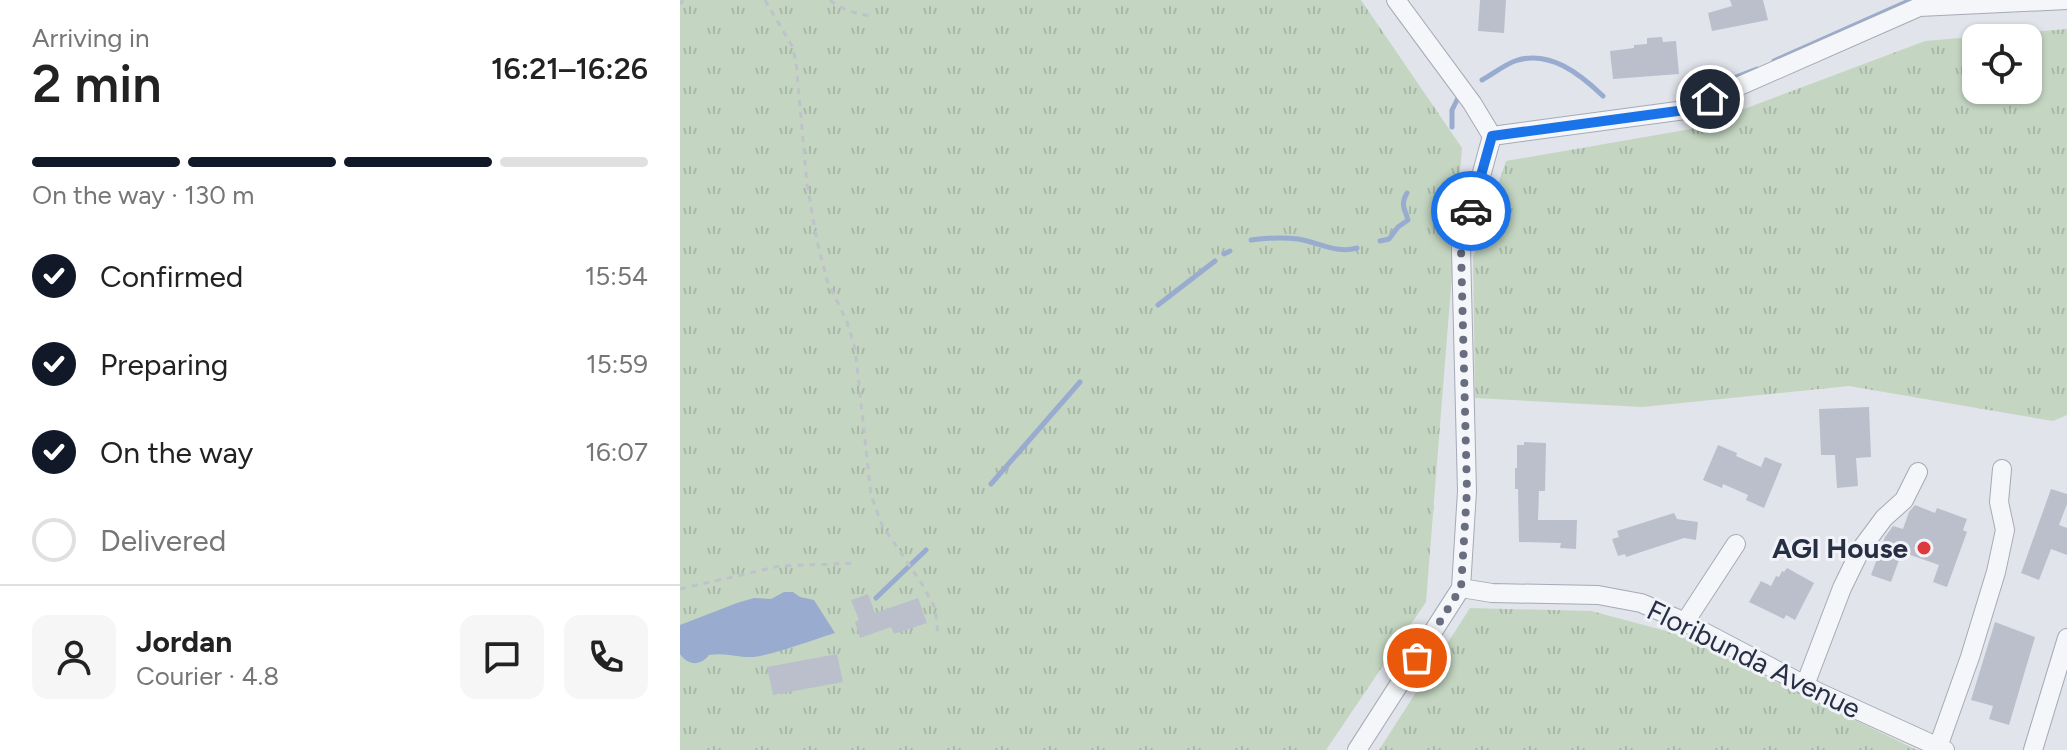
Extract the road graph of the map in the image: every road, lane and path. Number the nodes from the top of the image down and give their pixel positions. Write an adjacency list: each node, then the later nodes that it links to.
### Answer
1 (765, 0): 15 (path)
2 (830, 0): 6 (path)
3 (1396, 0): 7 (street)
4 (2067, 0): 5 (street)
5 (2013, 1): 7 (street)
6 (870, 16)
7 (1492, 136): 12 (street)
8 (2002, 469): 18 (street)
9 (1918, 472): 17 (street)
10 (1736, 544): 14 (street)
11 (857, 563): 13 (path)
12 (1461, 588): 14 (street, Floribunda Avenue); 19 (street)
13 (680, 589)
14 (1685, 622): 17 (street, Floribunda Avenue)
15 (938, 634)
16 (2067, 638): 20 (street)
17 (1805, 685): 18 (street, Floribunda Avenue)
18 (1941, 748)
19 (1357, 750)
20 (2033, 750)

